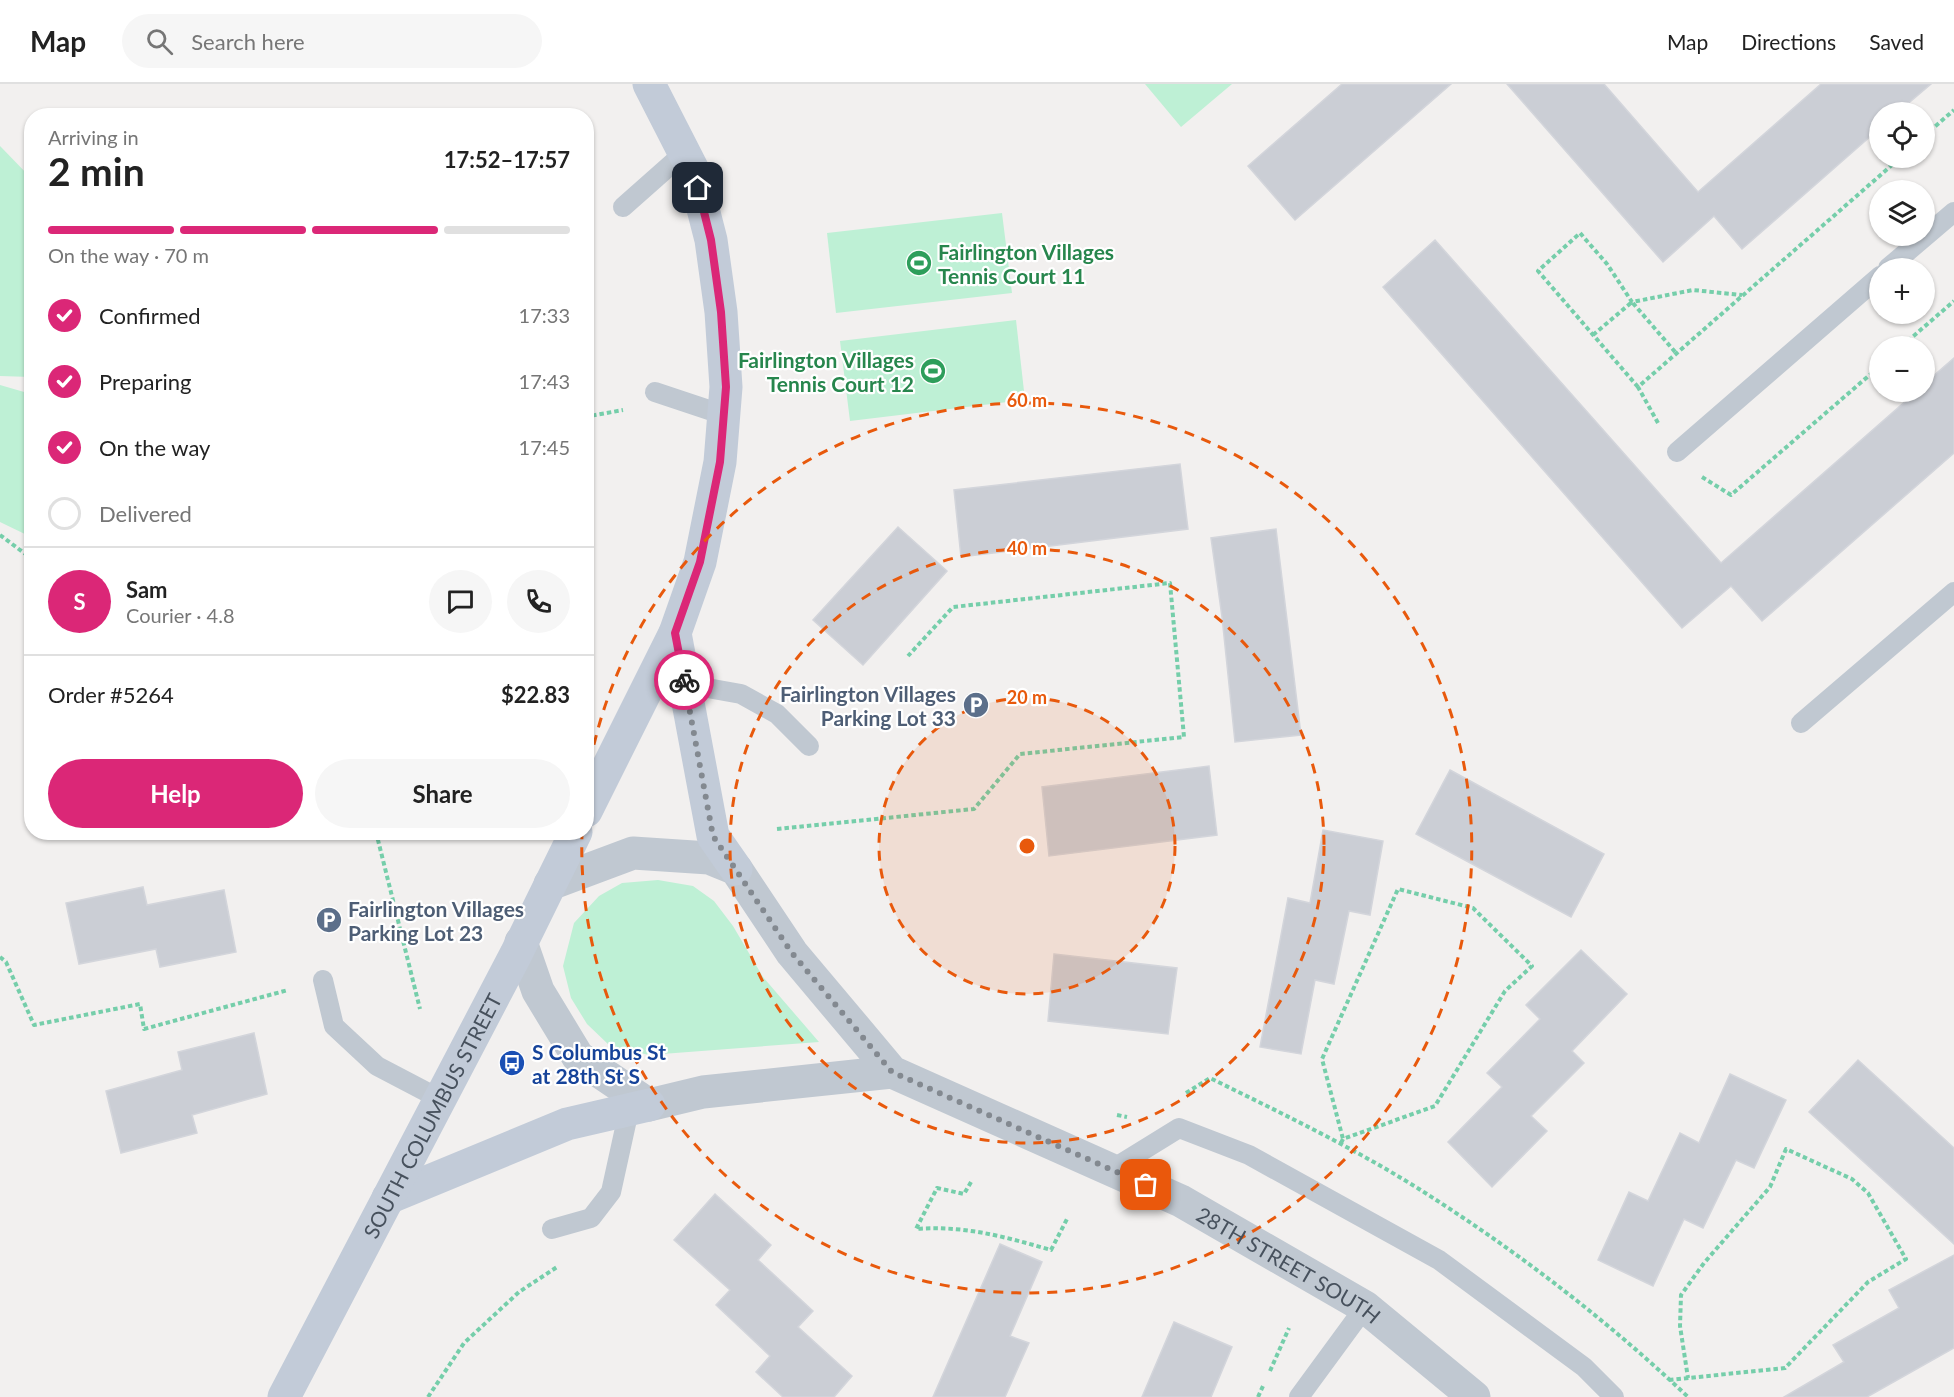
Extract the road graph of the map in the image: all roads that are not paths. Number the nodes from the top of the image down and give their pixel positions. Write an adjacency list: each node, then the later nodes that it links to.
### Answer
1 (650, 84): 2 (street)
2 (684, 153): 3 (lane); 8 (street)
3 (623, 207)
4 (1954, 212): 5 (lane)
5 (1900, 258)
6 (1869, 286): 9 (lane)
7 (655, 392): 8 (lane)
8 (723, 414): 11 (street)
9 (1677, 452)
10 (1954, 592): 13 (lane)
11 (675, 633): 12 (street); 15 (street)
12 (685, 684): 14 (lane); 17 (street)
13 (1801, 723)
14 (809, 746)
15 (594, 795)
16 (572, 840): 18 (street, SOUTH COLUMBUS STREET)
17 (736, 869): 18 (street); 21 (street, 28TH STREET SOUTH)
18 (550, 884): 19 (street, SOUTH COLUMBUS STREET)
19 (521, 942): 22 (street, SOUTH COLUMBUS STREET); 23 (street)
20 (323, 980): 22 (lane)
21 (892, 1072): 23 (street); 24 (street, 28TH STREET SOUTH)
22 (440, 1099): 25 (street, SOUTH COLUMBUS STREET)
23 (639, 1107): 25 (street); 26 (lane)
24 (1111, 1170): 27 (street, 28TH STREET SOUTH); 31 (lane)
25 (388, 1198): 28 (street, SOUTH COLUMBUS STREET)
26 (552, 1229)
27 (1365, 1307): 29 (lane); 30 (street, 28TH STREET SOUTH)
28 (284, 1397)
29 (1299, 1397)
30 (1474, 1397)
31 (1614, 1397)

